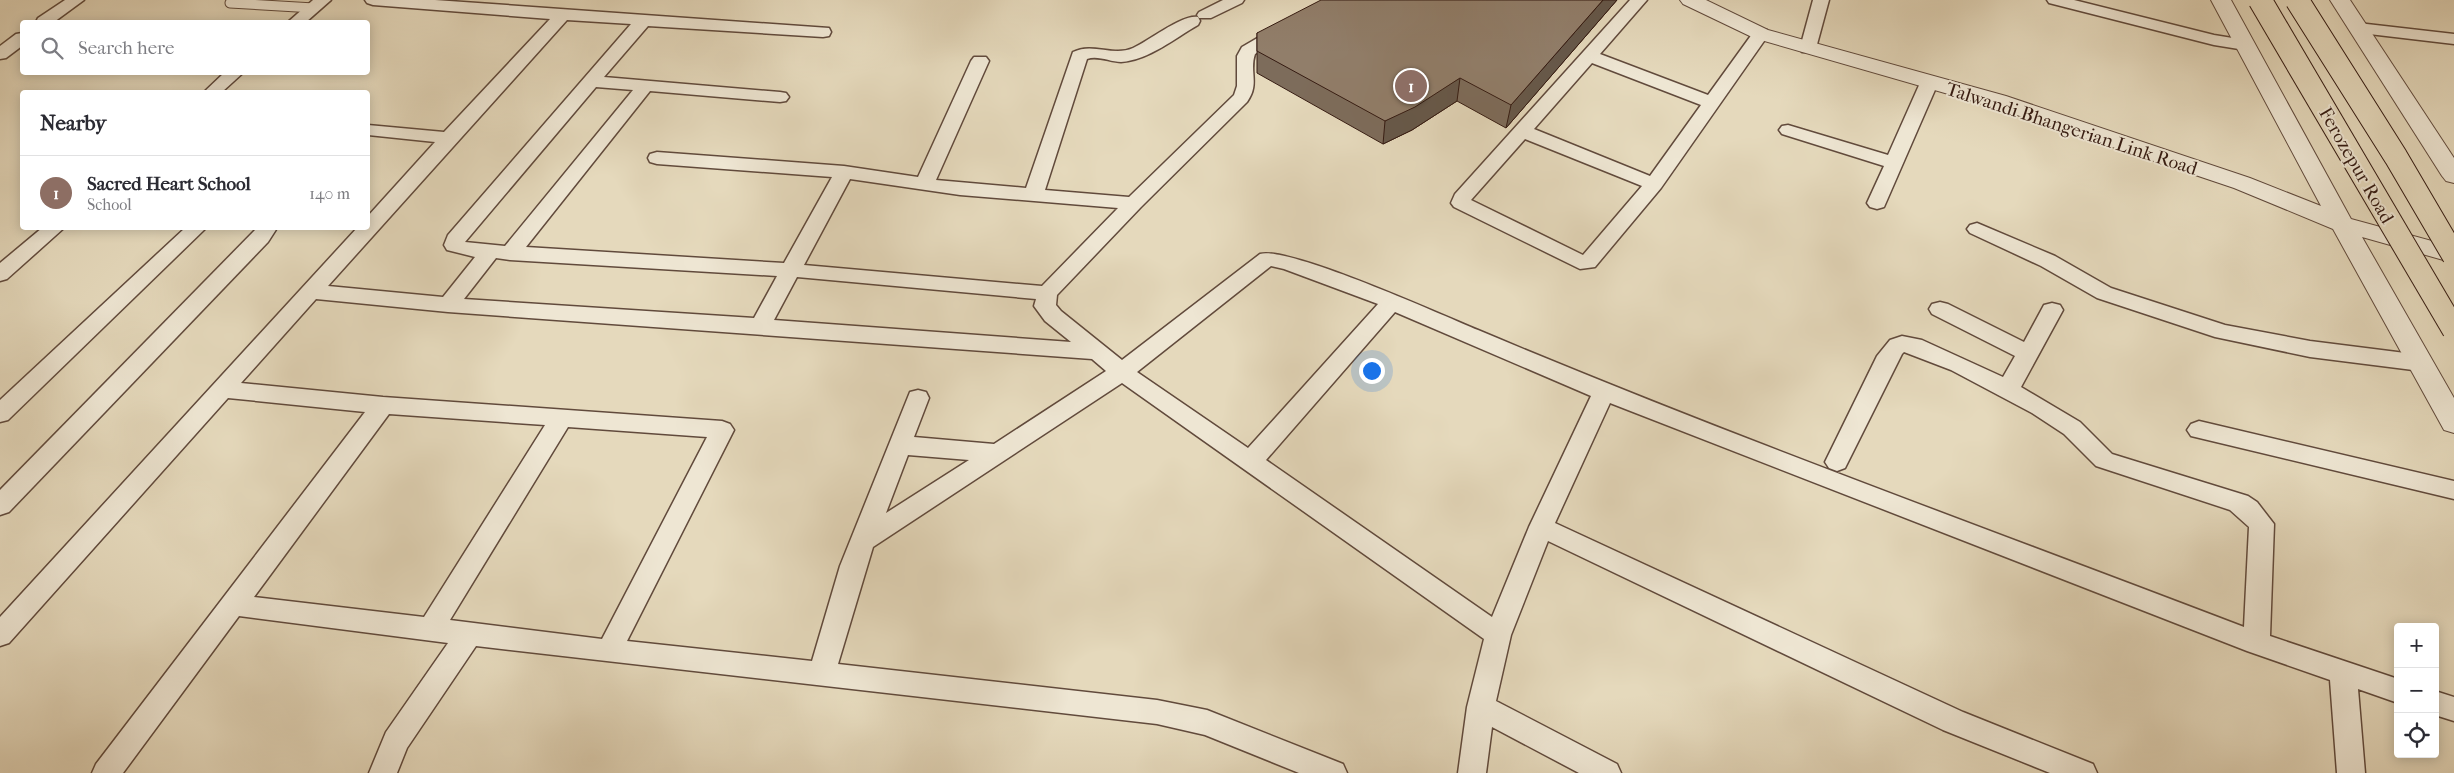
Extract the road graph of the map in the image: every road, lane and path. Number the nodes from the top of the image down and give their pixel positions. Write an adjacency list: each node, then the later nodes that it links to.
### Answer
1 (76, 0): 16 (street)
2 (373, 0): 14 (street)
3 (1236, 0): 47 (street)
4 (1639, 0): 28 (street)
5 (1821, 0): 26 (street)
6 (2055, 0): 25 (street)
7 (2222, 0): 25 (street)
8 (2260, 0): 68 (highway, Ferozepur Road, bridge)
9 (2297, 0): 58 (highway, Ferozepur Road, bridge)
10 (2340, 0): 20 (street)
11 (1695, 1): 22 (street, Talwandi Bhangerian Link Road)
12 (230, 2): 13 (lane)
13 (318, 4): 17 (street)
14 (493, 4): 15 (street)
15 (563, 15): 19 (street); 40 (street)
16 (47, 20)
17 (298, 20)
18 (1302, 21): 49 (street)
19 (642, 22): 21 (street); 31 (street)
20 (2358, 28): 24 (street); 44 (street)
21 (823, 32)
22 (1762, 34): 26 (street, Talwandi Bhangerian Link Road); 36 (street)
23 (20, 39): 27 (street)
24 (2454, 39)
25 (2245, 46): 50 (street)
26 (1808, 48): 32 (street, Talwandi Bhangerian Link Road)
27 (0, 54)
28 (1590, 56): 36 (street); 39 (street)
29 (980, 61): 45 (street)
30 (232, 75): 34 (street)
31 (592, 81): 33 (street); 57 (street)
32 (1928, 83): 42 (street); 50 (street, Talwandi Bhangerian Link Road)
33 (645, 86): 35 (street); 57 (street)
34 (214, 90)
35 (780, 98)
36 (1712, 103): 46 (street)
37 (370, 130): 40 (street)
38 (1788, 130): 42 (street)
39 (1522, 131): 46 (street); 46 (street)
40 (449, 138): 51 (street)
41 (657, 158): 43 (street)
42 (1894, 162): 48 (street)
43 (844, 172): 45 (street); 59 (street)
44 (2454, 176)
45 (924, 184): 47 (street)
46 (1654, 184)
47 (1033, 196): 49 (street)
48 (1876, 202)
49 (1134, 203): 62 (street)
50 (2342, 224): 58 (street, Talwandi Bhangerian Link Road); 71 (street)
51 (370, 226)
52 (1977, 229): 71 (street)
53 (52, 230): 60 (street)
54 (194, 230): 78 (street)
55 (266, 230): 87 (street)
56 (366, 230): 61 (street)
57 (500, 252): 59 (street); 64 (street)
58 (2454, 255)
59 (789, 270): 62 (street); 67 (street)
60 (0, 274)
61 (311, 291): 64 (street); 73 (street)
62 (1047, 294): 69 (street)
63 (1392, 302): 72 (street); 75 (street); 84 (street)
64 (448, 305): 67 (street)
65 (1940, 309): 70 (street)
66 (2052, 310): 70 (street)
67 (760, 326): 69 (street)
68 (2454, 330)
69 (1095, 352): 72 (street)
70 (2028, 353): 74 (street)
71 (2421, 362): 80 (street)
72 (1122, 372): 83 (street); 84 (street)
73 (224, 388): 77 (street); 94 (street)
74 (2008, 389): 85 (street); 95 (street)
75 (1604, 392): 88 (street); 95 (street)
76 (918, 398): 82 (street)
77 (383, 406): 79 (street); 90 (street)
78 (0, 414)
79 (562, 418): 91 (street); 96 (street)
80 (2454, 423)
81 (2199, 430): 86 (street)
82 (900, 446): 83 (street); 89 (street)
83 (996, 453): 89 (street)
84 (1250, 462): 93 (street)
85 (1837, 462)
86 (2454, 490)
87 (0, 505)
88 (1540, 526): 93 (street); 108 (street)
89 (864, 540): 97 (street)
90 (234, 605): 91 (street); 103 (street)
91 (431, 629): 92 (street)
92 (469, 634): 96 (street); 104 (street)
93 (1498, 634): 101 (street)
94 (0, 635)
95 (2256, 643): 98 (street)
96 (609, 651): 97 (street)
97 (822, 674): 105 (street)
98 (2343, 674): 99 (street); 109 (street)
99 (2394, 690)
100 (2439, 704): 102 (street)
101 (1481, 707): 106 (street); 107 (street)
102 (2454, 709)
103 (106, 773)
104 (383, 773)
105 (1333, 773)
106 (1472, 773)
107 (1607, 773)
108 (2083, 773)
109 (2351, 773)

